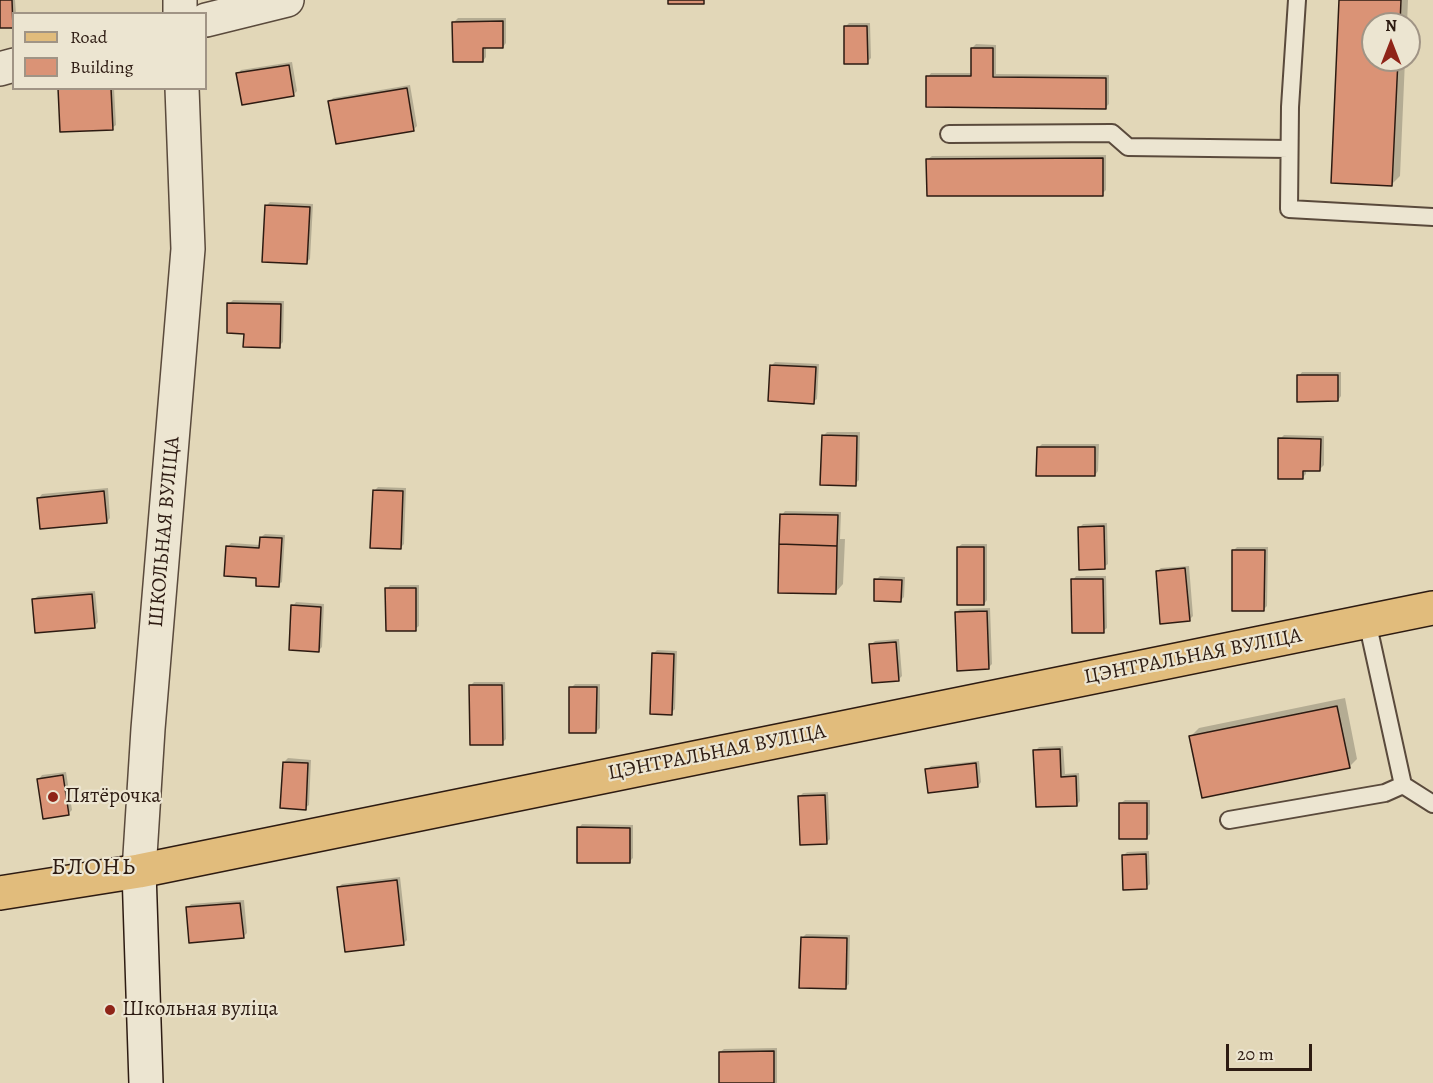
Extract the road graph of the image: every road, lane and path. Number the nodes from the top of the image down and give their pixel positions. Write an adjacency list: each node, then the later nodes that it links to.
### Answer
1 (287, 0): 3 (street)
2 (1297, 0): 6 (lane)
3 (207, 20)
4 (182, 90): 13 (street, ШКОЛЬНАЯ ВУЛІЦА)
5 (949, 134): 6 (lane)
6 (1289, 149): 7 (lane)
7 (1433, 217)
8 (1433, 609): 9 (main road, ЦЭНТРАЛЬНАЯ ВУЛІЦА)
9 (1367, 621): 10 (lane); 13 (main road, ЦЭНТРАЛЬНАЯ ВУЛІЦА)
10 (1403, 785): 11 (lane); 12 (lane)
11 (1433, 804)
12 (1229, 820)
13 (139, 871): 14 (main road, ЦЭНТРАЛЬНАЯ ВУЛІЦА); 15 (street, ШКОЛЬНАЯ ВУЛІЦА)
14 (0, 893)
15 (146, 1083)

